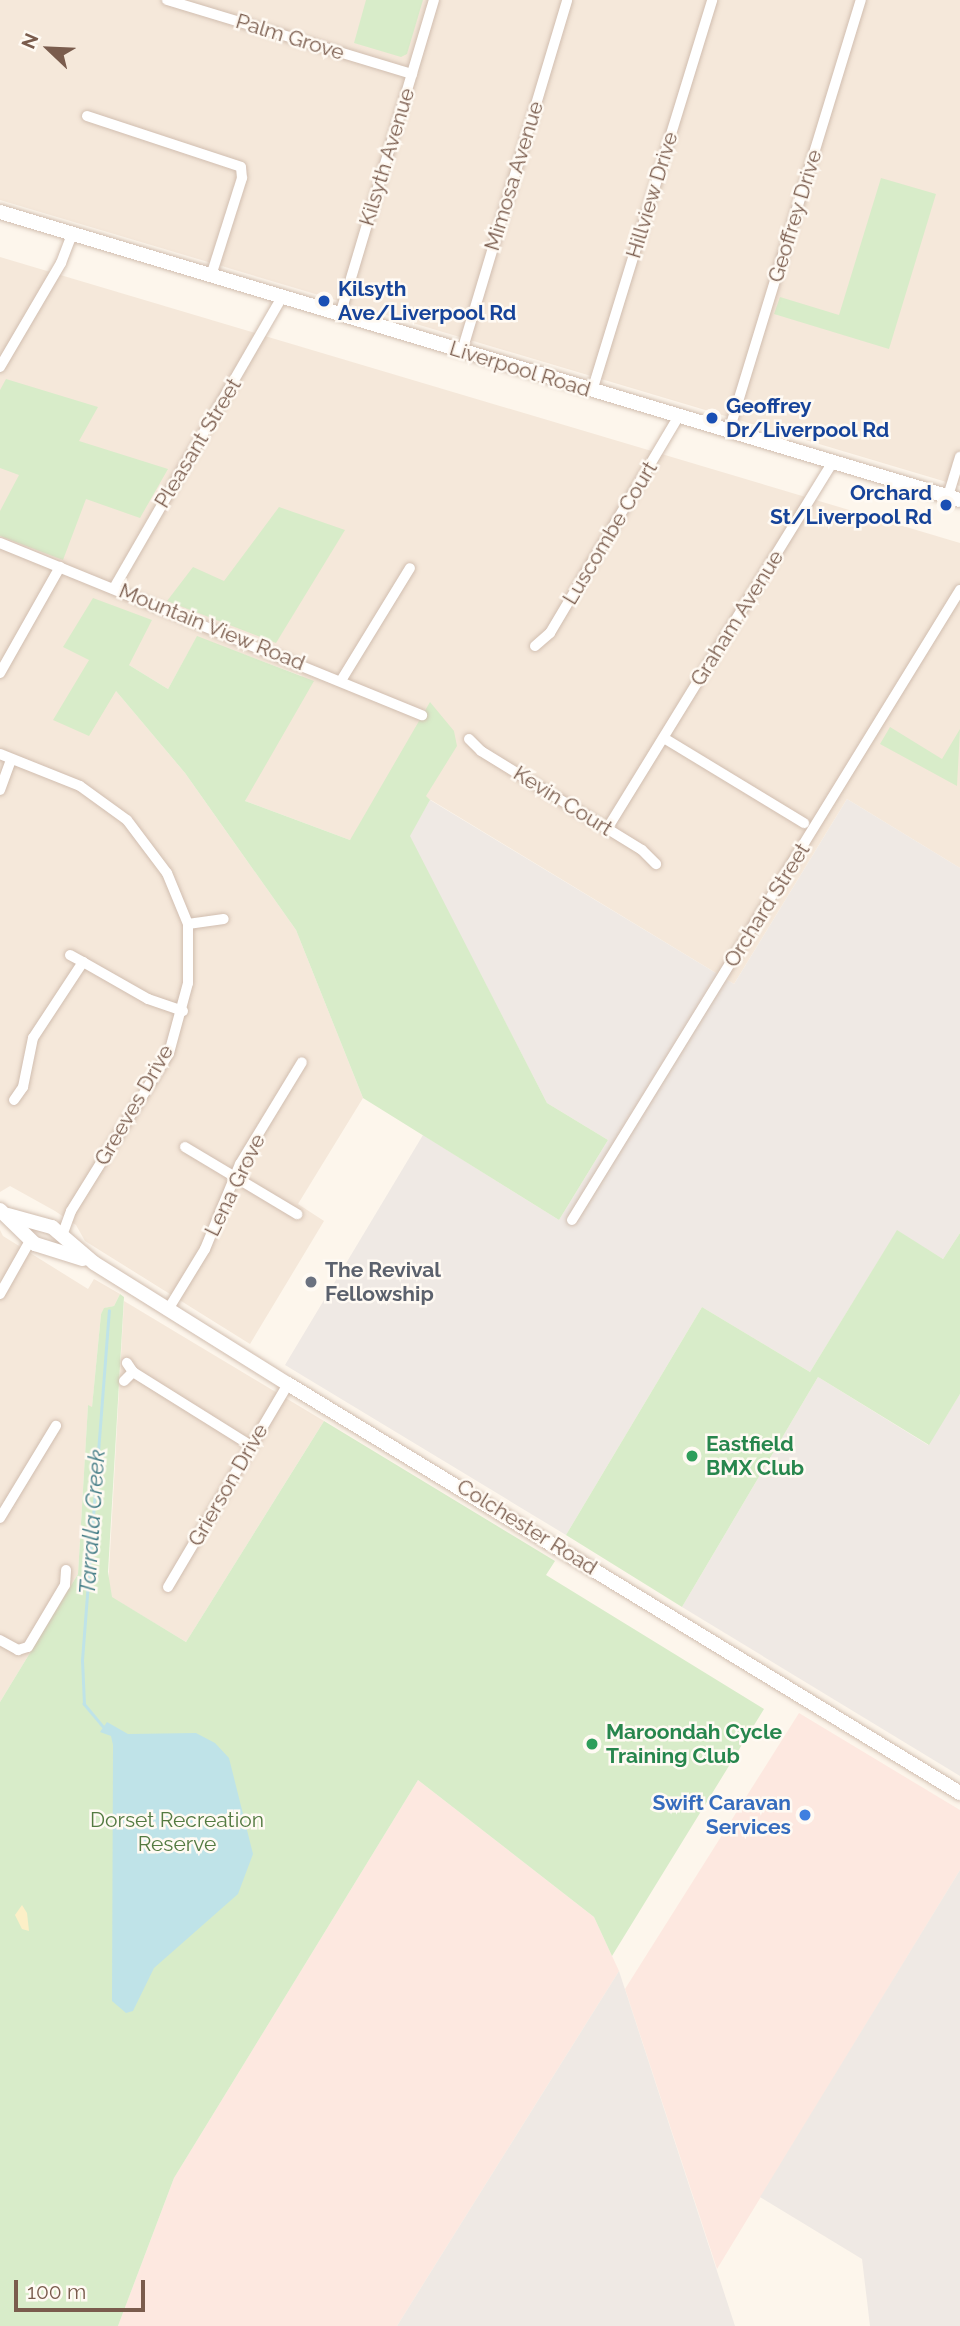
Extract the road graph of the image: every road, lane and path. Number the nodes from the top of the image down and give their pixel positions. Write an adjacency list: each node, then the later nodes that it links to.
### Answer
1 (167, 0): 6 (street, Palm Grove)
2 (434, 0): 6 (street, Kilsyth Avenue)
3 (567, 0): 13 (street, Mimosa Avenue)
4 (712, 0): 15 (street, Hillview Drive)
5 (861, 0): 17 (street, Geoffrey Drive)
6 (412, 74): 12 (street, Kilsyth Avenue)
7 (87, 116): 10 (street)
8 (0, 212): 9 (main road, Liverpool Road)
9 (72, 235): 10 (main road, Liverpool Road); 14 (street)
10 (211, 276): 11 (main road, Liverpool Road)
11 (282, 297): 12 (main road, Liverpool Road); 24 (street, Pleasant Street)
12 (340, 315): 13 (main road, Liverpool Road)
13 (461, 351): 15 (main road, Liverpool Road)
14 (0, 368)
15 (592, 391): 16 (main road, Liverpool Road)
16 (679, 416): 17 (main road, Liverpool Road); 26 (street, Luscombe Court)
17 (729, 431): 19 (main road, Liverpool Road)
18 (960, 457): 20 (street)
19 (832, 463): 20 (main road, Liverpool Road); 31 (street, Graham Avenue)
20 (954, 498)
21 (0, 543): 22 (street, Mountain View Road)
22 (60, 567): 24 (street, Mountain View Road); 27 (street)
23 (410, 568): 28 (street)
24 (114, 588): 28 (street, Mountain View Road)
25 (960, 590): 49 (street, Orchard Street)
26 (535, 646)
27 (0, 673)
28 (342, 679): 29 (street, Mountain View Road)
29 (422, 715)
30 (469, 738): 36 (street, Kevin Court)
31 (664, 738): 35 (street); 36 (street, Graham Avenue)
32 (0, 754): 33 (street, Greeves Drive)
33 (11, 759): 34 (street); 39 (street, Greeves Drive)
34 (0, 790)
35 (804, 823)
36 (607, 829): 37 (street, Kevin Court)
37 (656, 864)
38 (224, 919): 39 (street)
39 (188, 924): 42 (street, Greeves Drive)
40 (71, 955): 41 (street)
41 (83, 962): 42 (street); 44 (street)
42 (183, 1011): 50 (street, Greeves Drive)
43 (302, 1062): 46 (street, Lena Grove)
44 (14, 1100)
45 (184, 1147): 46 (street)
46 (234, 1177): 48 (street); 52 (street, Lena Grove)
47 (4, 1213): 50 (main road, Colchester Road)
48 (297, 1214)
49 (572, 1220)
50 (47, 1237): 51 (street, Greeves Drive); 52 (main road, Colchester Road)
51 (0, 1294)
52 (169, 1308): 54 (main road, Colchester Road)
53 (124, 1381): 56 (street)
54 (288, 1384): 56 (street, Grierson Drive); 61 (main road, Colchester Road)
55 (56, 1426): 57 (street)
56 (250, 1445): 59 (street, Grierson Drive)
57 (0, 1518)
58 (66, 1570): 60 (street)
59 (168, 1587)
60 (0, 1640)
61 (960, 1793)

